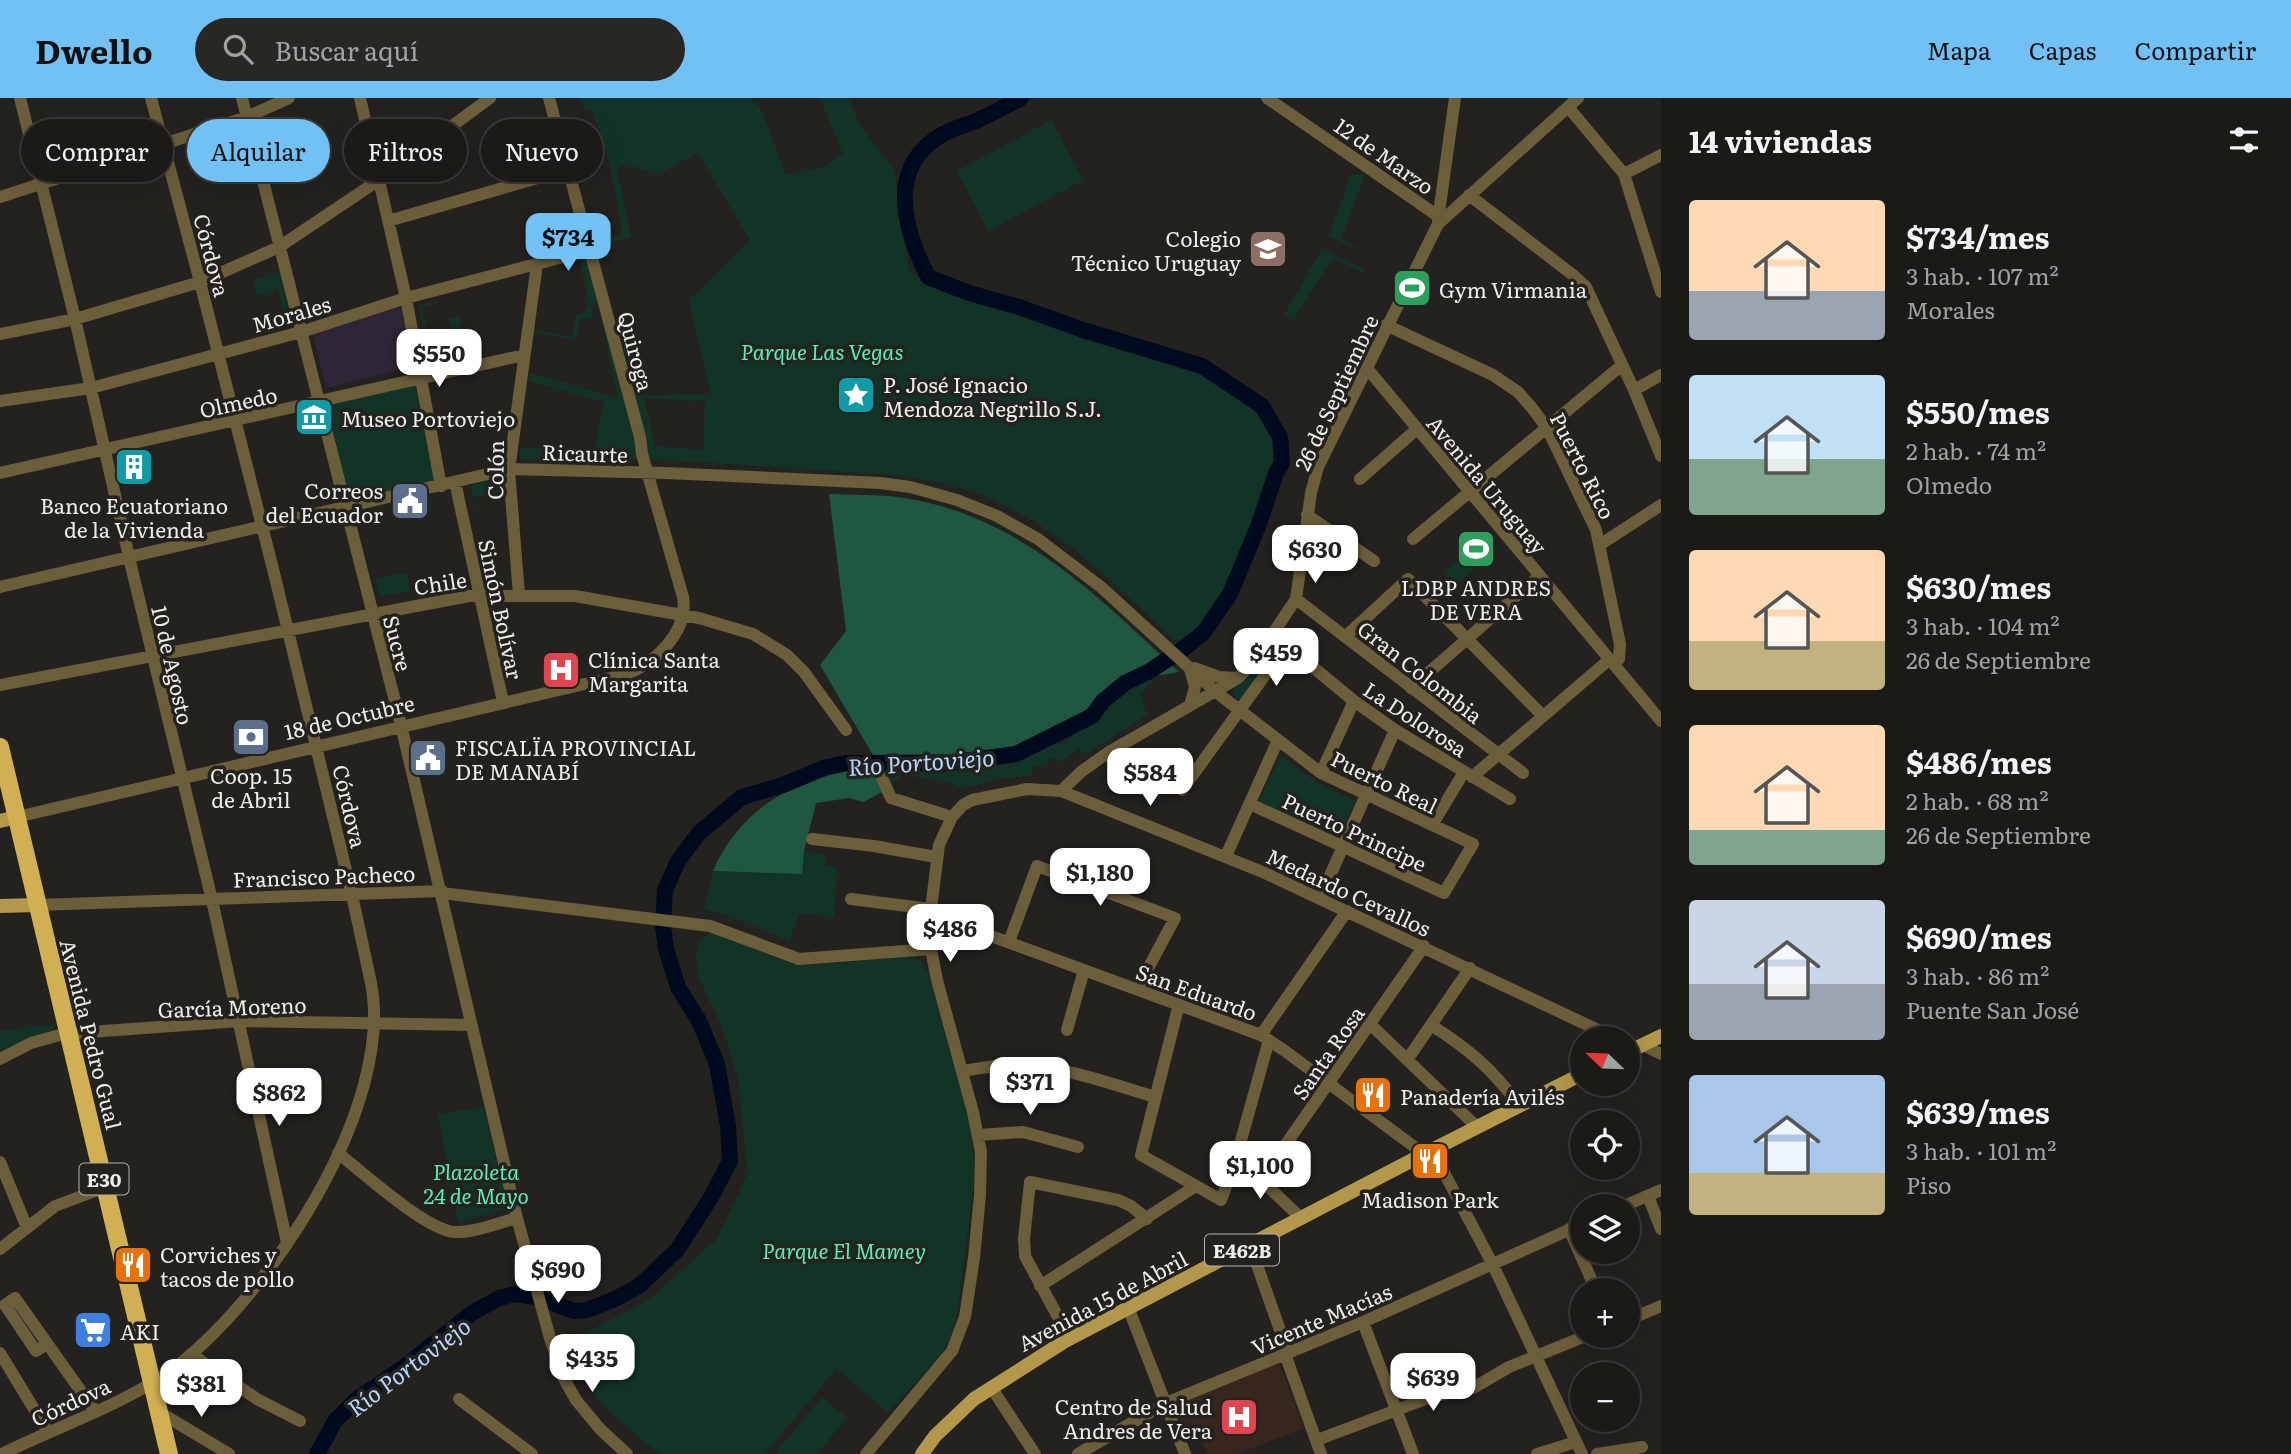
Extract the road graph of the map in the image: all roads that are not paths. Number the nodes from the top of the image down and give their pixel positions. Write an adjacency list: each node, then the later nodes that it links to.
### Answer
1 (20, 98): 26 (street, 10 de Agosto)
2 (151, 98): 13 (street, Córdova)
3 (242, 98): 12 (street, Sucre)
4 (289, 98): 12 (street)
5 (360, 98): 14 (street)
6 (490, 98): 15 (street)
7 (549, 98): 16 (street, Quiroga)
8 (1267, 98): 29 (street, 12 de Marzo)
9 (1455, 98): 29 (street)
10 (1578, 98): 11 (street, 26 de Septiembre)
11 (1568, 107): 19 (street); 27 (street, 26 de Septiembre)
12 (247, 117): 17 (street); 31 (street, Sucre)
13 (156, 119)
14 (365, 119)
15 (462, 119)
16 (555, 119)
17 (173, 141)
18 (1661, 155): 19 (street)
19 (1624, 174): 33 (street)
20 (173, 181): 35 (street, Córdova)
21 (51, 182): 26 (street)
22 (376, 182): 31 (street)
23 (379, 182): 30 (street)
24 (525, 182): 30 (street)
25 (572, 182): 32 (street, Quiroga)
26 (42, 185): 28 (street); 38 (street, 10 de Agosto)
27 (1469, 195): 29 (street, 26 de Septiembre); 44 (street)
28 (0, 197)
29 (1441, 218): 39 (street, 26 de Septiembre)
30 (388, 222): 37 (street)
31 (279, 247): 35 (street); 40 (street, Sucre)
32 (590, 250): 34 (street, Morales); 59 (street, Quiroga)
33 (1656, 256): 36 (street)
34 (537, 264): 37 (street, Morales); 43 (street, Colón)
35 (200, 282): 38 (street); 42 (street, Córdova)
36 (1661, 292)
37 (406, 298): 40 (street, Morales); 47 (street)
38 (75, 319): 41 (street); 48 (street, 10 de Agosto)
39 (1386, 325): 45 (street, 26 de Septiembre); 53 (street, Puerto Rico)
40 (301, 332): 42 (street, Morales); 51 (street, Sucre)
41 (0, 334)
42 (219, 353): 48 (street, Morales); 52 (street, Córdova)
43 (524, 355): 47 (street, Olmedo); 57 (street, Colón)
44 (1622, 365): 49 (street); 53 (street)
45 (1366, 368): 54 (street, Avenida Uruguay); 66 (street, 26 de Septiembre)
46 (1661, 375): 49 (street)
47 (419, 379): 51 (street, Olmedo); 62 (street)
48 (91, 388): 50 (street, Morales); 55 (street, 10 de Agosto)
49 (1634, 390): 56 (street)
50 (0, 401)
51 (319, 403): 52 (street, Olmedo); 65 (street, Sucre)
52 (236, 421): 55 (street, Olmedo); 67 (street, Córdova)
53 (1547, 428): 63 (street); 69 (street, Puerto Rico)
54 (1417, 429): 60 (street); 63 (street, Avenida Uruguay)
55 (104, 450): 58 (street, Olmedo); 70 (street, 10 de Agosto)
56 (1661, 456)
57 (509, 469): 59 (street, Ricaurte); 61 (street, Ricaurte); 75 (street, Colón)
58 (0, 473)
59 (648, 473): 78 (street, Quiroga); 86 (street, Ricaurte)
60 (1360, 479)
61 (455, 482): 62 (street, Ricaurte); 74 (street, Simón Bolívar)
62 (441, 486): 65 (street, Ricaurte)
63 (1469, 492): 68 (street); 72 (street, Avenida Uruguay)
64 (1661, 505): 69 (street)
65 (345, 508): 67 (street, Ricaurte); 77 (street, Sucre)
66 (1307, 515): 71 (street); 76 (street, 26 de Septiembre)
67 (262, 528): 70 (street, Ricaurte); 79 (street, Córdova)
68 (1413, 539)
69 (1601, 544): 85 (street, Puerto Rico)
70 (129, 558): 73 (street, Ricaurte); 84 (street, 10 de Agosto)
71 (1374, 561)
72 (1539, 576): 82 (street); 85 (street, Avenida Uruguay)
73 (0, 587)
74 (480, 595): 75 (street, Chile); 77 (street, Chile); 92 (street, Simón Bolívar)
75 (519, 595): 78 (street, Chile)
76 (1296, 599): 80 (street, 26 de Septiembre); 81 (street, Gran Colombia)
77 (372, 614): 79 (street, Chile); 97 (street, Sucre)
78 (683, 615): 92 (street, 18 de Octubre); 98 (street, Chile)
79 (287, 630): 84 (street, Chile); 101 (street, Córdova)
80 (1274, 635): 83 (street, La Dolorosa); 87 (street, 26 de Septiembre)
81 (1345, 637): 82 (street); 89 (street, Gran Colombia)
82 (1466, 638): 89 (street); 95 (street)
83 (1286, 646): 91 (street, La Dolorosa); 94 (street)
84 (152, 655): 88 (street, Chile); 107 (street, 10 de Agosto)
85 (1612, 661): 95 (street); 96 (street, Avenida Uruguay)
86 (1188, 665): 87 (street); 90 (street, Puerto Real); 93 (street)
87 (1238, 678): 90 (street, 26 de Septiembre)
88 (0, 685)
89 (1411, 688): 103 (street, Gran Colombia)
90 (1216, 692): 93 (street, 26 de Septiembre); 94 (street, Puerto Real)
91 (1354, 701): 99 (street, La Dolorosa); 104 (street)
92 (503, 702): 97 (street, 18 de Octubre)
93 (1189, 705): 110 (street, 26 de Septiembre)
94 (1240, 710): 100 (street, Puerto Real); 109 (street)
95 (1542, 715): 103 (street)
96 (1661, 721)
97 (401, 725): 101 (street, 18 de Octubre); 121 (street, Sucre)
98 (846, 730)
99 (1395, 730): 106 (street, La Dolorosa); 111 (street)
100 (1278, 740): 104 (street, Puerto Real); 113 (street)
101 (316, 745): 107 (street, 18 de Octubre); 123 (street, Córdova)
102 (0, 747): 115 (highway, Avenida Pedro Gual / E30)
103 (1497, 754): 105 (street, Gran Colombia); 106 (street)
104 (1321, 773): 111 (street, Puerto Real)
105 (1522, 773)
106 (1468, 774): 112 (street, La Dolorosa); 116 (street)
107 (181, 778): 115 (street, 18 de Octubre); 126 (street, 10 de Agosto)
108 (882, 778): 114 (street)
109 (1182, 790)
110 (1061, 791): 114 (street); 119 (street, Medardo Cevallos)
111 (1368, 795): 116 (street, Puerto Real); 118 (street)
112 (1510, 799)
113 (1250, 804): 118 (street, Puerto Principe); 119 (street)
114 (952, 817): 120 (street)
115 (9, 819): 127 (highway, Avenida Pedro Gual / E30)
116 (1432, 825): 122 (street, Puerto Real)
117 (812, 839): 120 (street)
118 (1344, 847): 122 (street, Puerto Principe); 124 (street)
119 (1226, 856): 124 (street, Medardo Cevallos)
120 (936, 857): 130 (street)
121 (442, 892): 123 (street, Francisco Pacheco); 133 (street, Francisco Pacheco); 142 (street, Sucre)
122 (1444, 892)
123 (352, 895): 126 (street, Francisco Pacheco); 139 (street, Córdova)
124 (1321, 898): 129 (street, Medardo Cevallos)
125 (851, 899): 130 (street, San Eduardo)
126 (212, 900): 127 (street, Francisco Pacheco); 138 (street, 10 de Agosto)
127 (37, 905): 128 (main road, Francisco Pacheco); 145 (highway, Avenida Pedro Gual / E30)
128 (0, 906)
129 (1348, 911): 132 (street, Medardo Cevallos); 147 (street)
130 (931, 912): 131 (street, San Eduardo); 133 (street)
131 (1009, 942): 135 (street, San Eduardo); 136 (street)
132 (1424, 946): 134 (street, Medardo Cevallos); 140 (street, Santa Rosa)
133 (931, 949): 153 (street)
134 (1470, 968): 141 (street); 143 (street, Medardo Cevallos)
135 (1084, 970): 136 (street, San Eduardo); 144 (street)
136 (1137, 989): 137 (street, San Eduardo)
137 (1179, 1004): 147 (street, San Eduardo); 156 (street)
138 (240, 1021): 139 (street, García Moreno); 145 (street, García Moreno); 177 (street, 10 de Agosto)
139 (375, 1024): 142 (street, García Moreno); 162 (street, Córdova)
140 (1370, 1024): 152 (street); 155 (street, Santa Rosa)
141 (1432, 1024): 152 (street); 157 (street)
142 (471, 1025): 171 (street, Sucre)
143 (1590, 1026)
144 (1067, 1030)
145 (69, 1033): 151 (street, García Moreno); 167 (highway, Avenida Pedro Gual / E30)
146 (1661, 1036): 148 (main road)
147 (1265, 1037): 155 (street, San Eduardo); 163 (street)
148 (1640, 1045)
149 (1640, 1049): 150 (street)
150 (1661, 1054)
151 (0, 1059)
152 (1407, 1060): 158 (street)
153 (962, 1071): 156 (street); 159 (street)
154 (1570, 1080): 157 (main road, Avenida 15 de Abril / E462B)
155 (1329, 1083): 161 (street, San Eduardo); 165 (street, Santa Rosa)
156 (1155, 1097): 166 (street)
157 (1519, 1105): 158 (main road, Avenida 15 de Abril / E462B)
158 (1477, 1127): 161 (main road, Avenida 15 de Abril / E462B)
159 (978, 1135): 160 (street); 211 (street)
160 (1079, 1146)
161 (1428, 1152): 173 (main road, Avenida 15 de Abril / E462B); 180 (street, San Eduardo)
162 (338, 1153): 171 (street); 177 (street, Córdova)
163 (1235, 1161): 165 (street); 166 (street)
164 (0, 1162): 174 (street)
165 (1261, 1180): 173 (street)
166 (1196, 1186): 172 (street)
167 (106, 1187): 174 (street); 194 (highway, Avenida Pedro Gual / E30)
168 (1661, 1190): 169 (street)
169 (1648, 1196): 170 (street); 175 (street)
170 (1640, 1199)
171 (517, 1218): 210 (street, Sucre)
172 (1147, 1219): 182 (street); 182 (street)
173 (1303, 1219): 178 (main road, Avenida 15 de Abril / E462B)
174 (27, 1228): 179 (street)
175 (1661, 1228)
176 (1569, 1229): 180 (street, Vicente Macías); 181 (street)
177 (286, 1243): 191 (street, Córdova)
178 (1250, 1245): 184 (main road, Avenida 15 de Abril / E462B); 192 (street)
179 (0, 1249)
180 (1492, 1263): 186 (street, Vicente Macías); 193 (street, San Eduardo)
181 (1591, 1278)
182 (1040, 1286): 187 (street)
183 (1661, 1306): 185 (street)
184 (1128, 1307): 187 (main road, Avenida 15 de Abril / E462B); 197 (street)
185 (1640, 1315)
186 (1363, 1322): 192 (street, Vicente Macías); 198 (street)
187 (1070, 1339): 195 (main road, Avenida 15 de Abril / E462B)
188 (1570, 1342): 193 (street)
189 (47, 1344): 199 (street)
190 (0, 1353): 202 (street)
191 (191, 1354): 194 (street, Córdova); 201 (street)
192 (1287, 1354): 197 (street, Vicente Macías); 203 (street)
193 (1536, 1355): 198 (street); 204 (street, San Eduardo)
194 (152, 1383): 199 (street, Córdova); 200 (highway, Avenida Pedro Gual / E30)
195 (991, 1387): 212 (main road, Avenida 15 de Abril / E462B); 213 (street)
196 (459, 1399): 209 (street)
197 (1166, 1404): 214 (street, Vicente Macías); 215 (street)
198 (1396, 1409): 203 (street); 217 (street)
199 (95, 1411): 202 (street, Córdova)
200 (159, 1412): 207 (highway, Avenida Pedro Gual / E30); 208 (street)
201 (300, 1420)
202 (48, 1433): 206 (street, Córdova)
203 (1317, 1440): 216 (street)
204 (1576, 1442): 218 (street); 219 (street, San Eduardo)
205 (1642, 1447): 220 (street)
206 (2, 1454)
207 (169, 1454)
208 (229, 1454)
209 (533, 1454)
210 (627, 1454)
211 (866, 1454)
212 (922, 1454)
213 (1035, 1454)
214 (1078, 1454)
215 (1185, 1454)
216 (1321, 1454)
217 (1413, 1454)
218 (1537, 1454)
219 (1582, 1454)
220 (1597, 1454)

